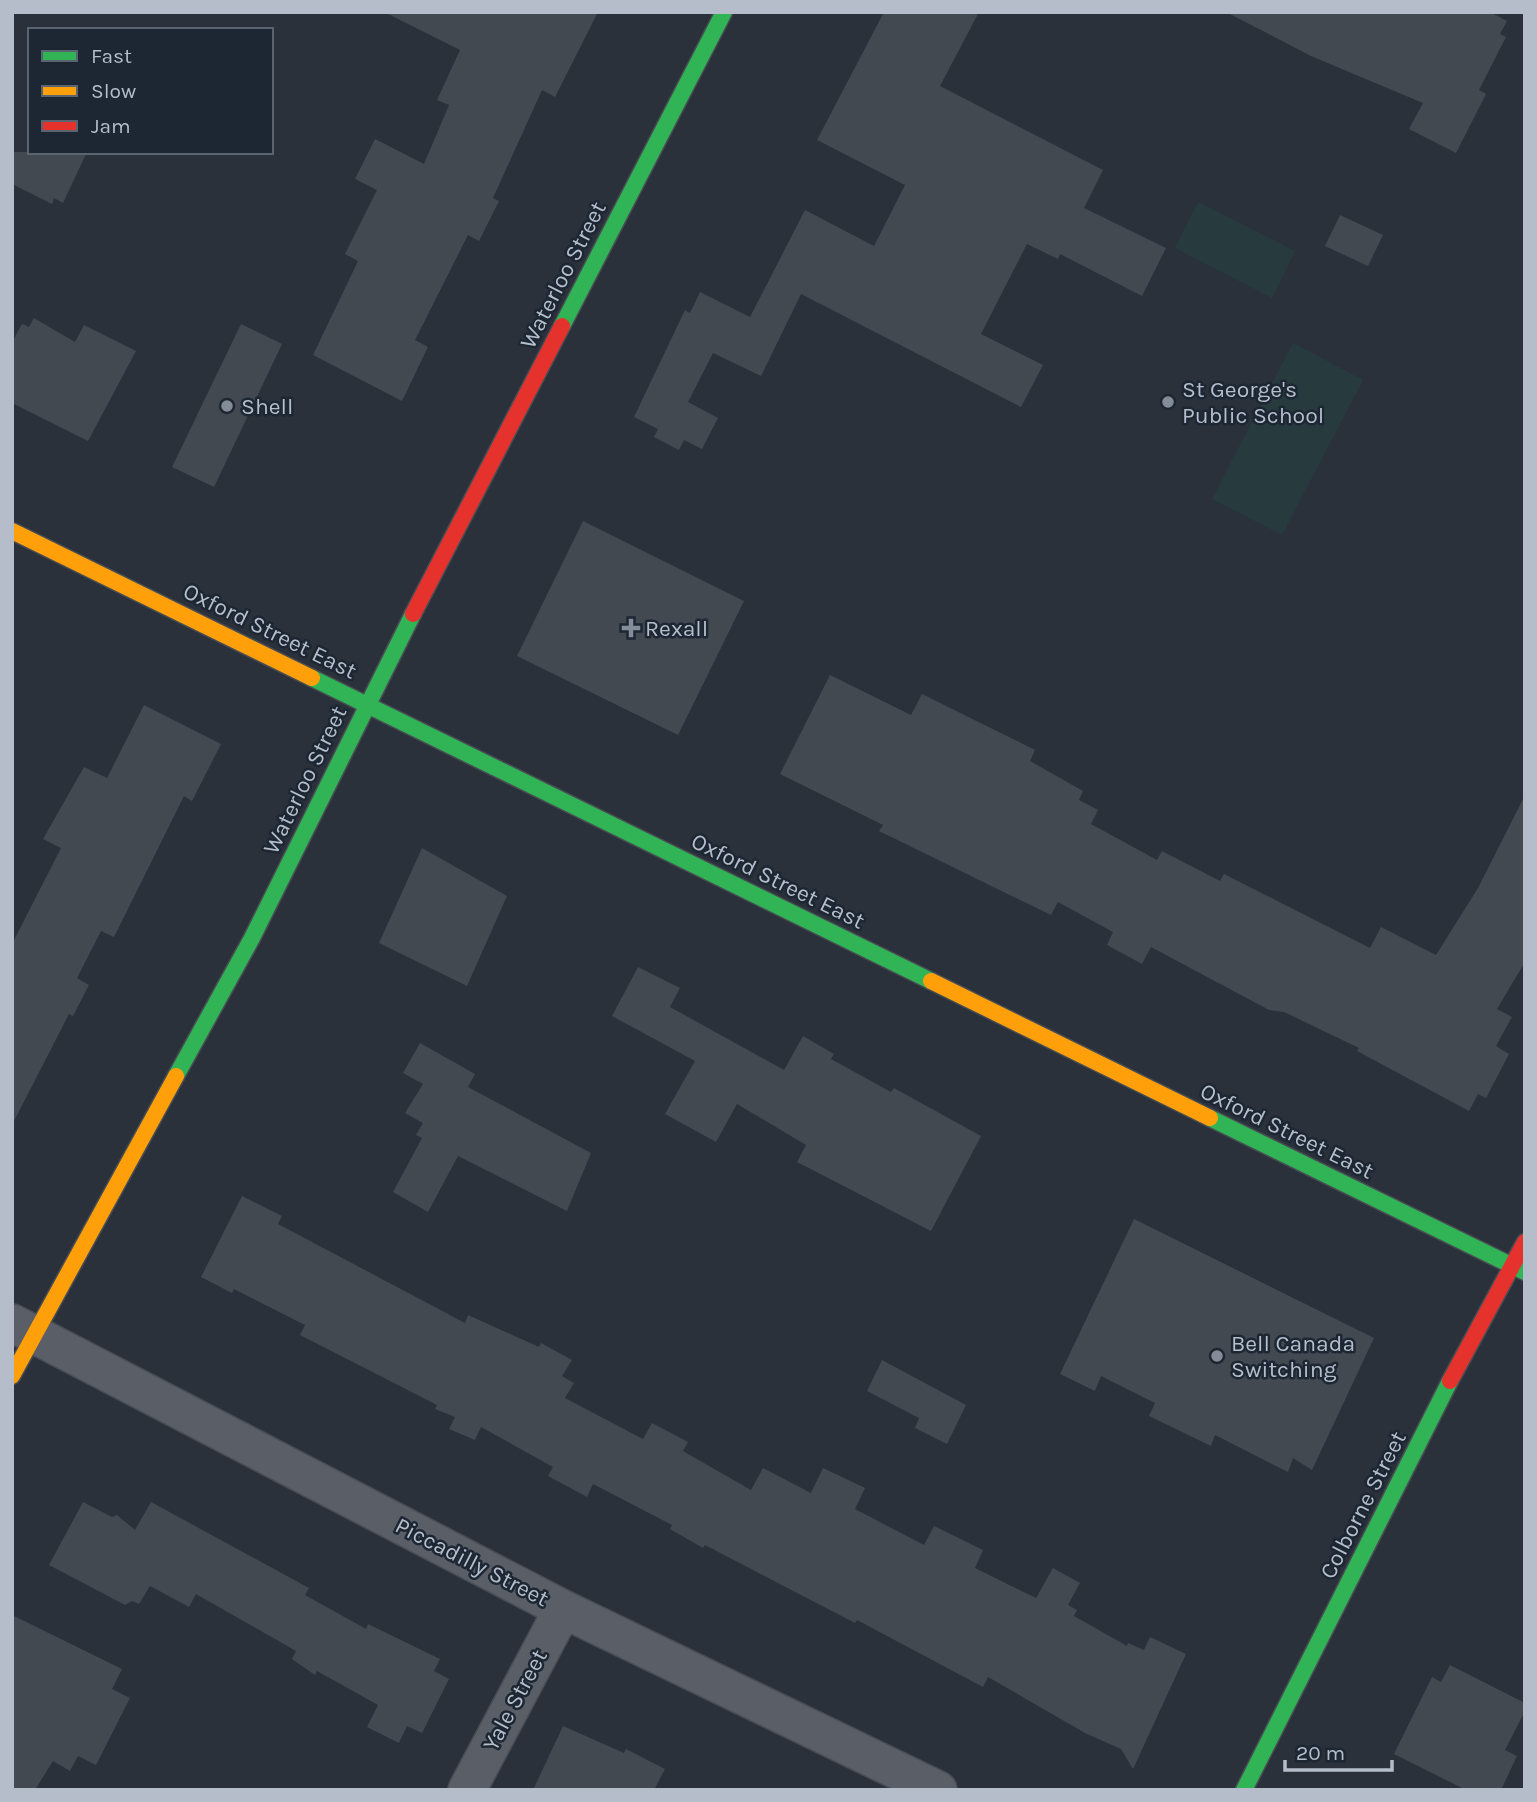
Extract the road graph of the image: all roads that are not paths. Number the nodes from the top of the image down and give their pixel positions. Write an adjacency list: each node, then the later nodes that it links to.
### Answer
1 (724, 12): 3 (street, Waterloo Street)
2 (12, 531): 3 (street, Oxford Street East)
3 (367, 704): 5 (street, Oxford Street East); 6 (street, Waterloo Street)
4 (1525, 1242): 5 (street, Colborne Street)
5 (1518, 1269): 11 (street, Colborne Street)
6 (23, 1329): 7 (street, Waterloo Street); 8 (street, Piccadilly Street)
7 (12, 1376)
8 (563, 1609): 9 (street, Yale Street); 10 (street, Piccadilly Street)
9 (467, 1790)
10 (938, 1790)
11 (1244, 1790)

